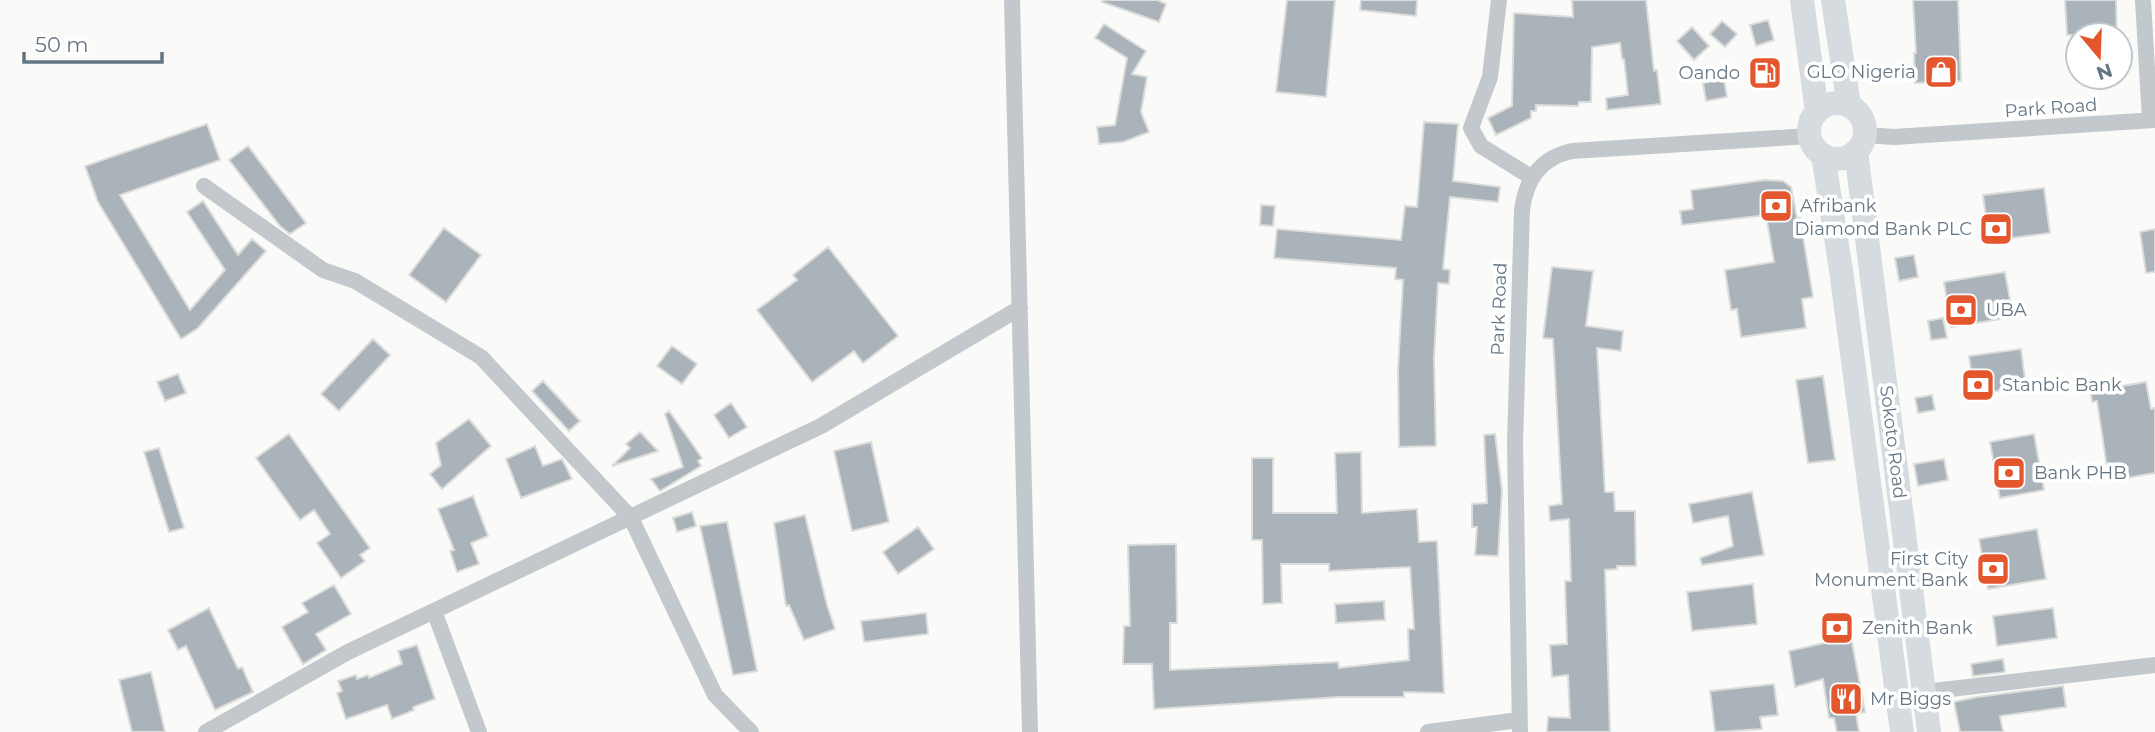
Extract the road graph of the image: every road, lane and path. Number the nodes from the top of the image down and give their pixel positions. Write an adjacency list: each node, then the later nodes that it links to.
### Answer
1 (1012, 0): 13 (street)
2 (1499, 0): 11 (street)
3 (1802, 0): 7 (main road)
4 (1833, 0): 6 (main road)
5 (2143, 0): 8 (street)
6 (1849, 106): 7 (main road); 9 (main road)
7 (1817, 112): 10 (main road)
8 (2152, 120): 9 (street, Park Road)
9 (1861, 143): 10 (main road); 17 (main road, Sokoto Road)
10 (1816, 145): 11 (street); 24 (main road, Sokoto Road)
11 (1531, 177): 18 (street, Park Road)
12 (204, 186): 14 (street)
13 (1020, 308): 14 (street); 22 (street)
14 (631, 518): 15 (street); 21 (street)
15 (434, 611): 19 (street); 20 (street)
16 (2155, 665): 17 (street)
17 (1925, 692): 25 (main road, Sokoto Road)
18 (1519, 726): 23 (street)
19 (206, 732)
20 (479, 732)
21 (751, 732)
22 (1030, 732)
23 (1428, 732)
24 (1902, 732)
25 (1929, 732)

